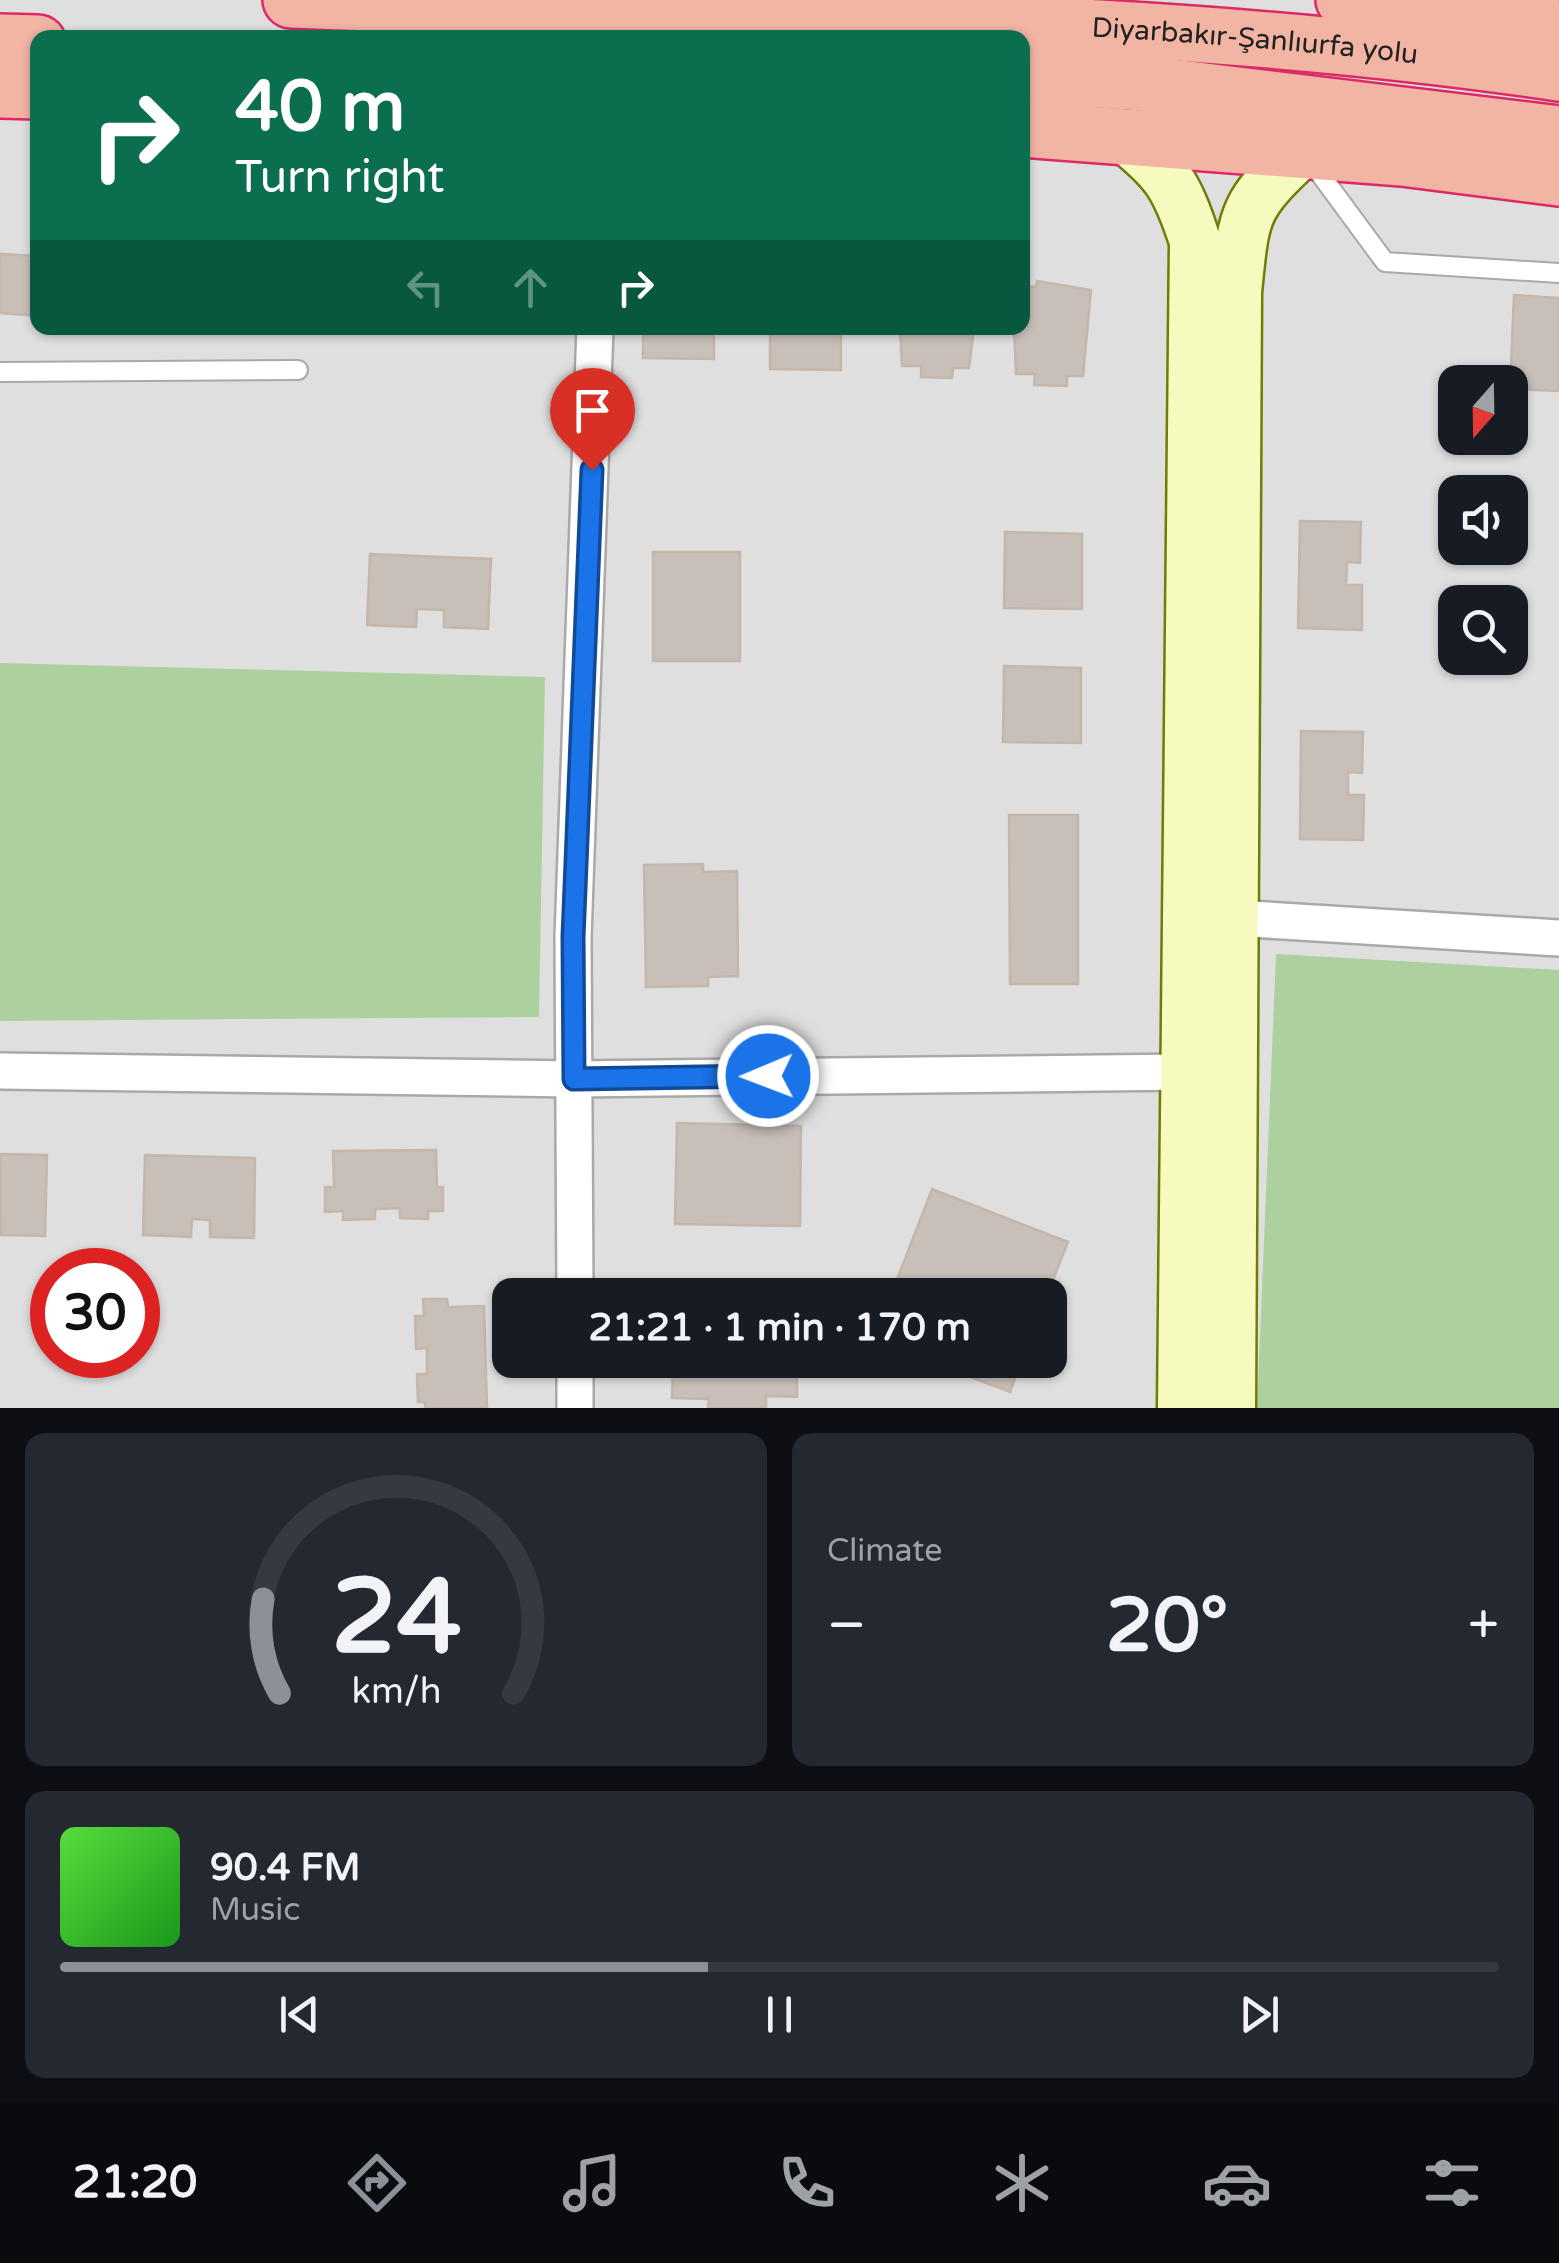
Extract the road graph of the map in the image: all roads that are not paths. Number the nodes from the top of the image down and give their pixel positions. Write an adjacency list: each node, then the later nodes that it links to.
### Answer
1 (290, 0): 6 (highway, Diyarbakır-Şanlıurfa yolu)
2 (1344, 0): 3 (highway)
3 (1559, 28)
4 (0, 42): 5 (highway)
5 (30, 42)
6 (1559, 74)
7 (1030, 76): 11 (highway, Diyarbakır-Şanlıurfa yolu)
8 (0, 90): 9 (highway)
9 (30, 91)
10 (1030, 129): 12 (highway)
11 (1559, 134)
12 (1122, 135): 13 (highway); 22 (main road)
13 (1303, 150): 14 (highway); 15 (lane); 19 (main road)
14 (1559, 178)
15 (1559, 273)
16 (595, 335): 23 (street)
17 (298, 370): 18 (lane)
18 (0, 372)
19 (1234, 918): 20 (street); 28 (main road)
20 (1559, 938)
21 (0, 1070): 23 (street)
22 (1185, 1072): 23 (street); 27 (main road)
23 (574, 1079): 24 (street)
24 (575, 1278)
25 (575, 1378): 26 (street)
26 (575, 1408)
27 (1183, 1408)
28 (1230, 1408)

